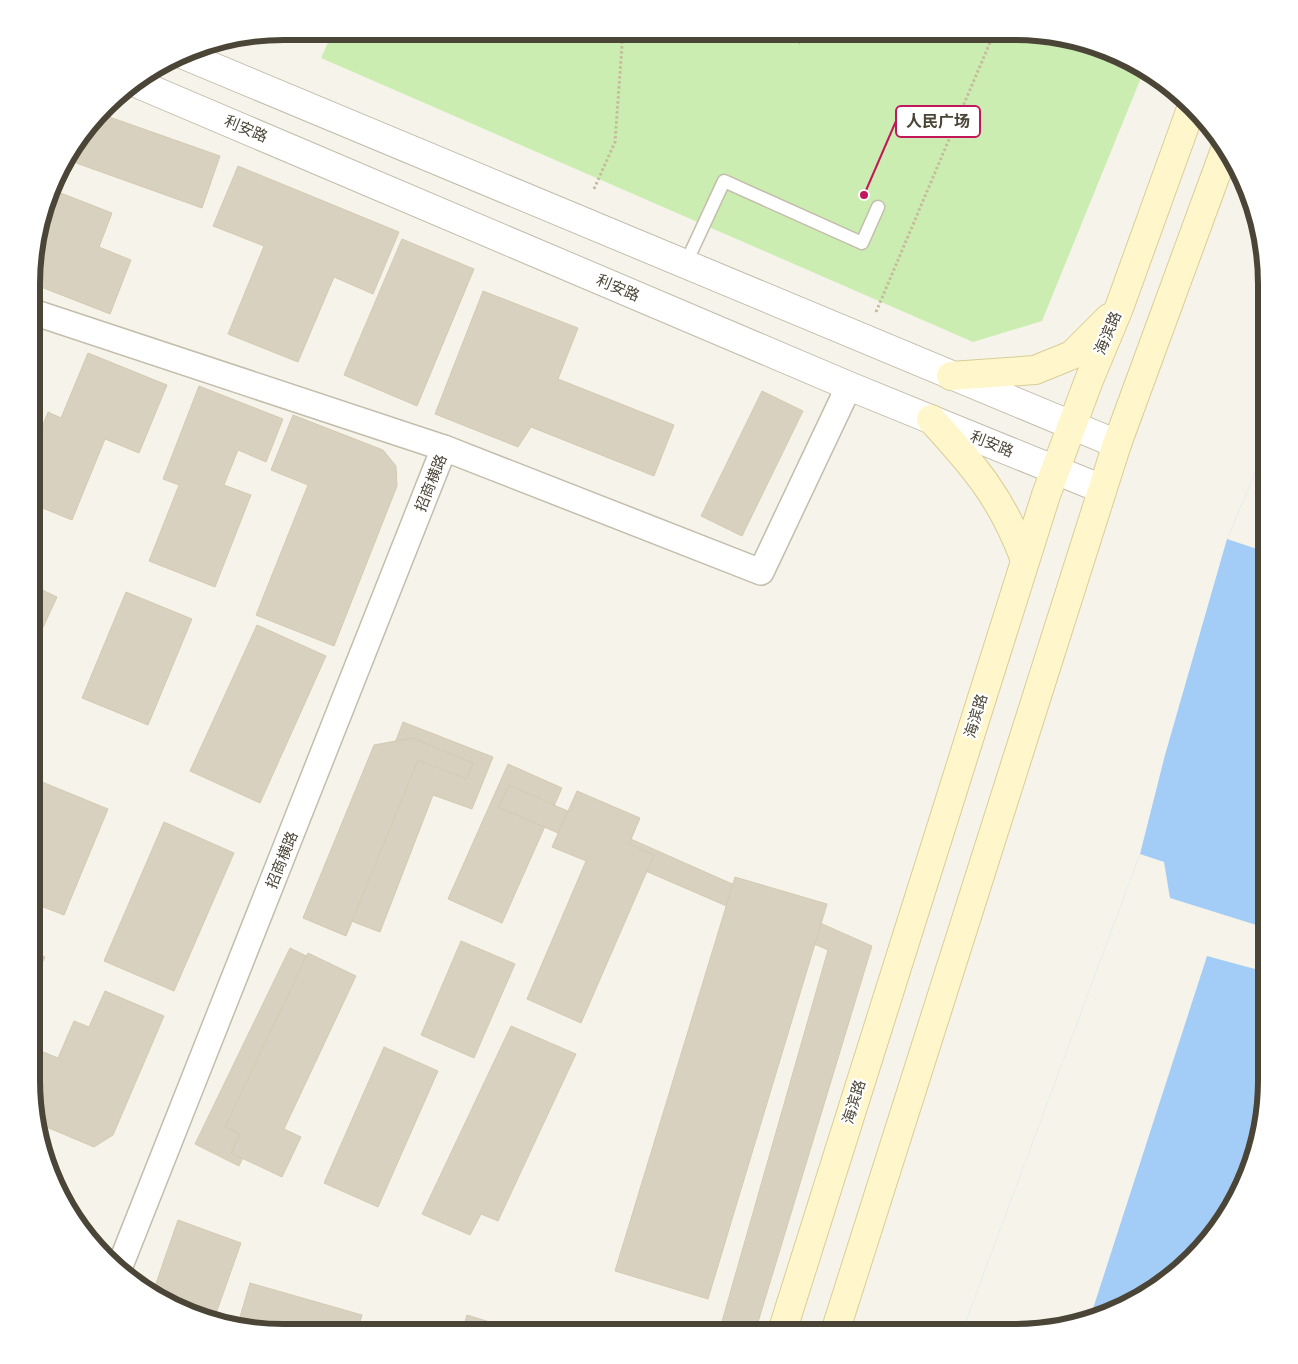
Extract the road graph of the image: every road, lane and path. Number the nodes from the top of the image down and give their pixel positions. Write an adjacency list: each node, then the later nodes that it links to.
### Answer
1 (622, 40): 9 (path)
2 (795, 40): 4 (path)
3 (991, 40): 13 (path)
4 (800, 42)
5 (192, 58): 11 (street)
6 (142, 85): 16 (street, 利安路)
7 (1189, 113): 12 (main road, 海滨路)
8 (1222, 157): 19 (main road)
9 (594, 189)
10 (878, 207): 11 (lane)
11 (685, 265): 15 (street)
12 (1119, 308): 15 (main road); 18 (main road, 海滨路)
13 (876, 312)
14 (40, 314): 20 (street)
15 (951, 376): 18 (street)
16 (849, 386): 17 (street, 利安路); 20 (street)
17 (931, 419): 21 (street, 利安路); 23 (main road)
18 (1073, 426): 19 (street); 21 (main road, 海滨路)
19 (1117, 444): 22 (main road)
20 (444, 448): 24 (street, 招商横路)
21 (1056, 470): 22 (street, 利安路); 23 (main road, 海滨路)
22 (1102, 489): 26 (main road)
23 (1025, 560): 25 (main road, 海滨路)
24 (121, 1263)
25 (785, 1324)
26 (838, 1324)

